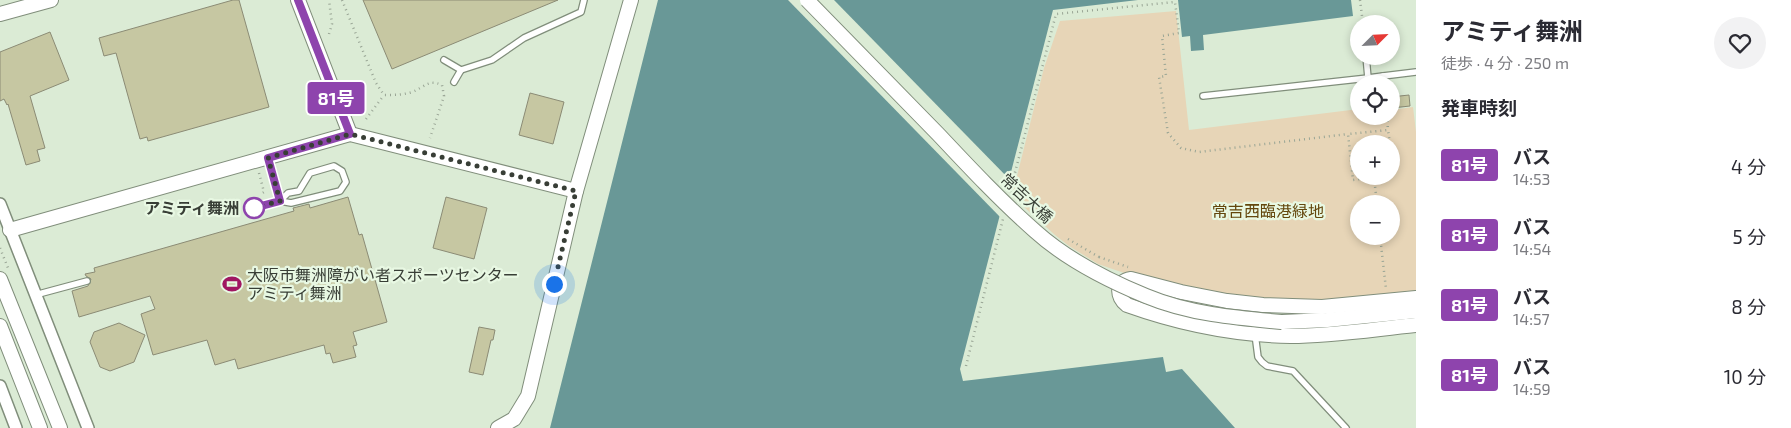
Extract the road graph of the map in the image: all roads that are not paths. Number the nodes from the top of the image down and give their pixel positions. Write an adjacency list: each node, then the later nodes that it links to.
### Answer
1 (51, 0): 6 (street)
2 (298, 0): 14 (street)
3 (584, 0): 8 (lane)
4 (631, 0): 16 (street)
5 (807, 0): 25 (street, 常吉大橋, bridge)
6 (0, 14)
7 (444, 60): 8 (lane)
8 (461, 70): 12 (lane)
9 (1416, 72): 10 (lane)
10 (1391, 75)
11 (1350, 80): 13 (lane)
12 (454, 82)
13 (1203, 96)
14 (350, 134): 15 (street); 16 (street)
15 (268, 158): 17 (lane); 20 (street)
16 (576, 191): 34 (street)
17 (280, 201): 17 (lane); 19 (lane)
18 (0, 204): 20 (street)
19 (254, 208)
20 (10, 230): 23 (street)
21 (0, 279): 32 (street)
22 (87, 281): 23 (lane)
23 (35, 295): 33 (street)
24 (1416, 298): 28 (street)
25 (1416, 311)
26 (1416, 325): 28 (street)
27 (0, 326): 31 (street)
28 (1255, 334): 35 (lane)
29 (0, 386): 30 (street)
30 (16, 428)
31 (40, 428)
32 (60, 428)
33 (88, 428)
34 (498, 428)
35 (1346, 428)

